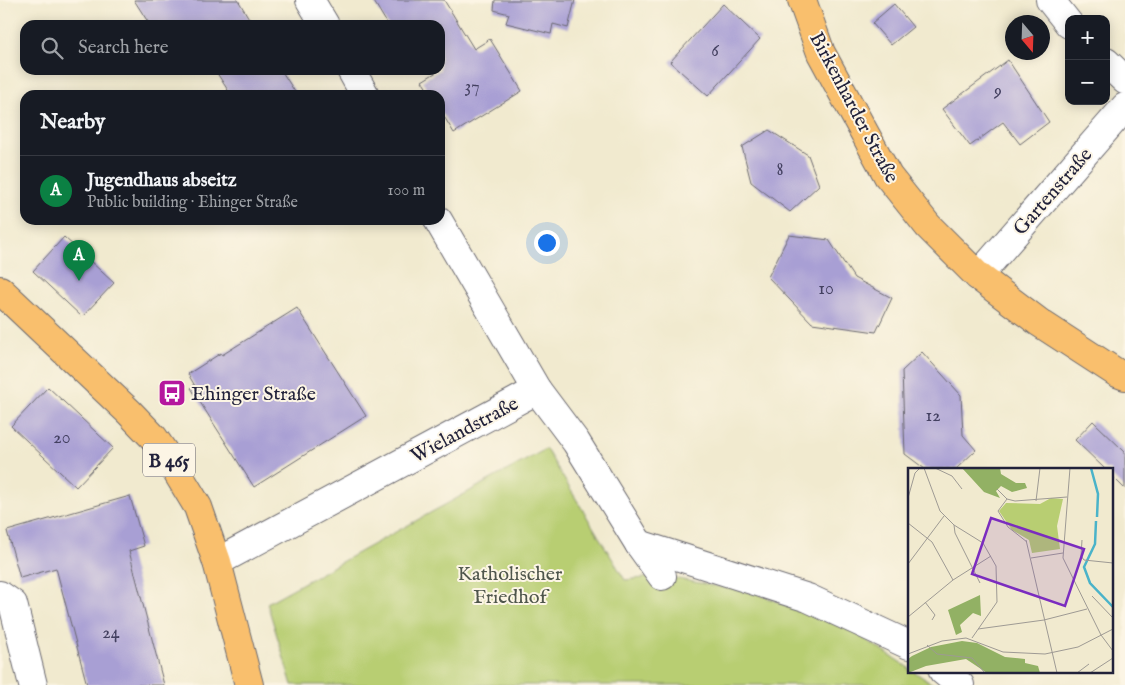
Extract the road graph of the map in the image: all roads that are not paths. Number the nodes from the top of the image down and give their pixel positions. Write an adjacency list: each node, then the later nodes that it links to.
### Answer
1 (310, 0): 5 (street)
2 (802, 0): 12 (main road, Birkenharder Straße)
3 (1050, 0): 4 (street)
4 (1065, 19)
5 (322, 20)
6 (1110, 66): 8 (street)
7 (354, 75): 9 (street)
8 (1125, 80)
9 (363, 90)
10 (1125, 107): 12 (street, Gartenstraße)
11 (441, 225): 15 (street, Wielandstraße)
12 (978, 276): 14 (main road, Birkenharder Straße)
13 (0, 290): 17 (main road, B 465)
14 (1125, 376)
15 (537, 390): 16 (street); 17 (street, Wielandstraße)
16 (639, 544): 18 (street); 20 (street)
17 (217, 562): 23 (main road, B 465)
18 (662, 576)
19 (0, 595): 22 (street)
20 (908, 645)
21 (944, 672): 24 (street)
22 (33, 685)
23 (249, 685)
24 (960, 685)

